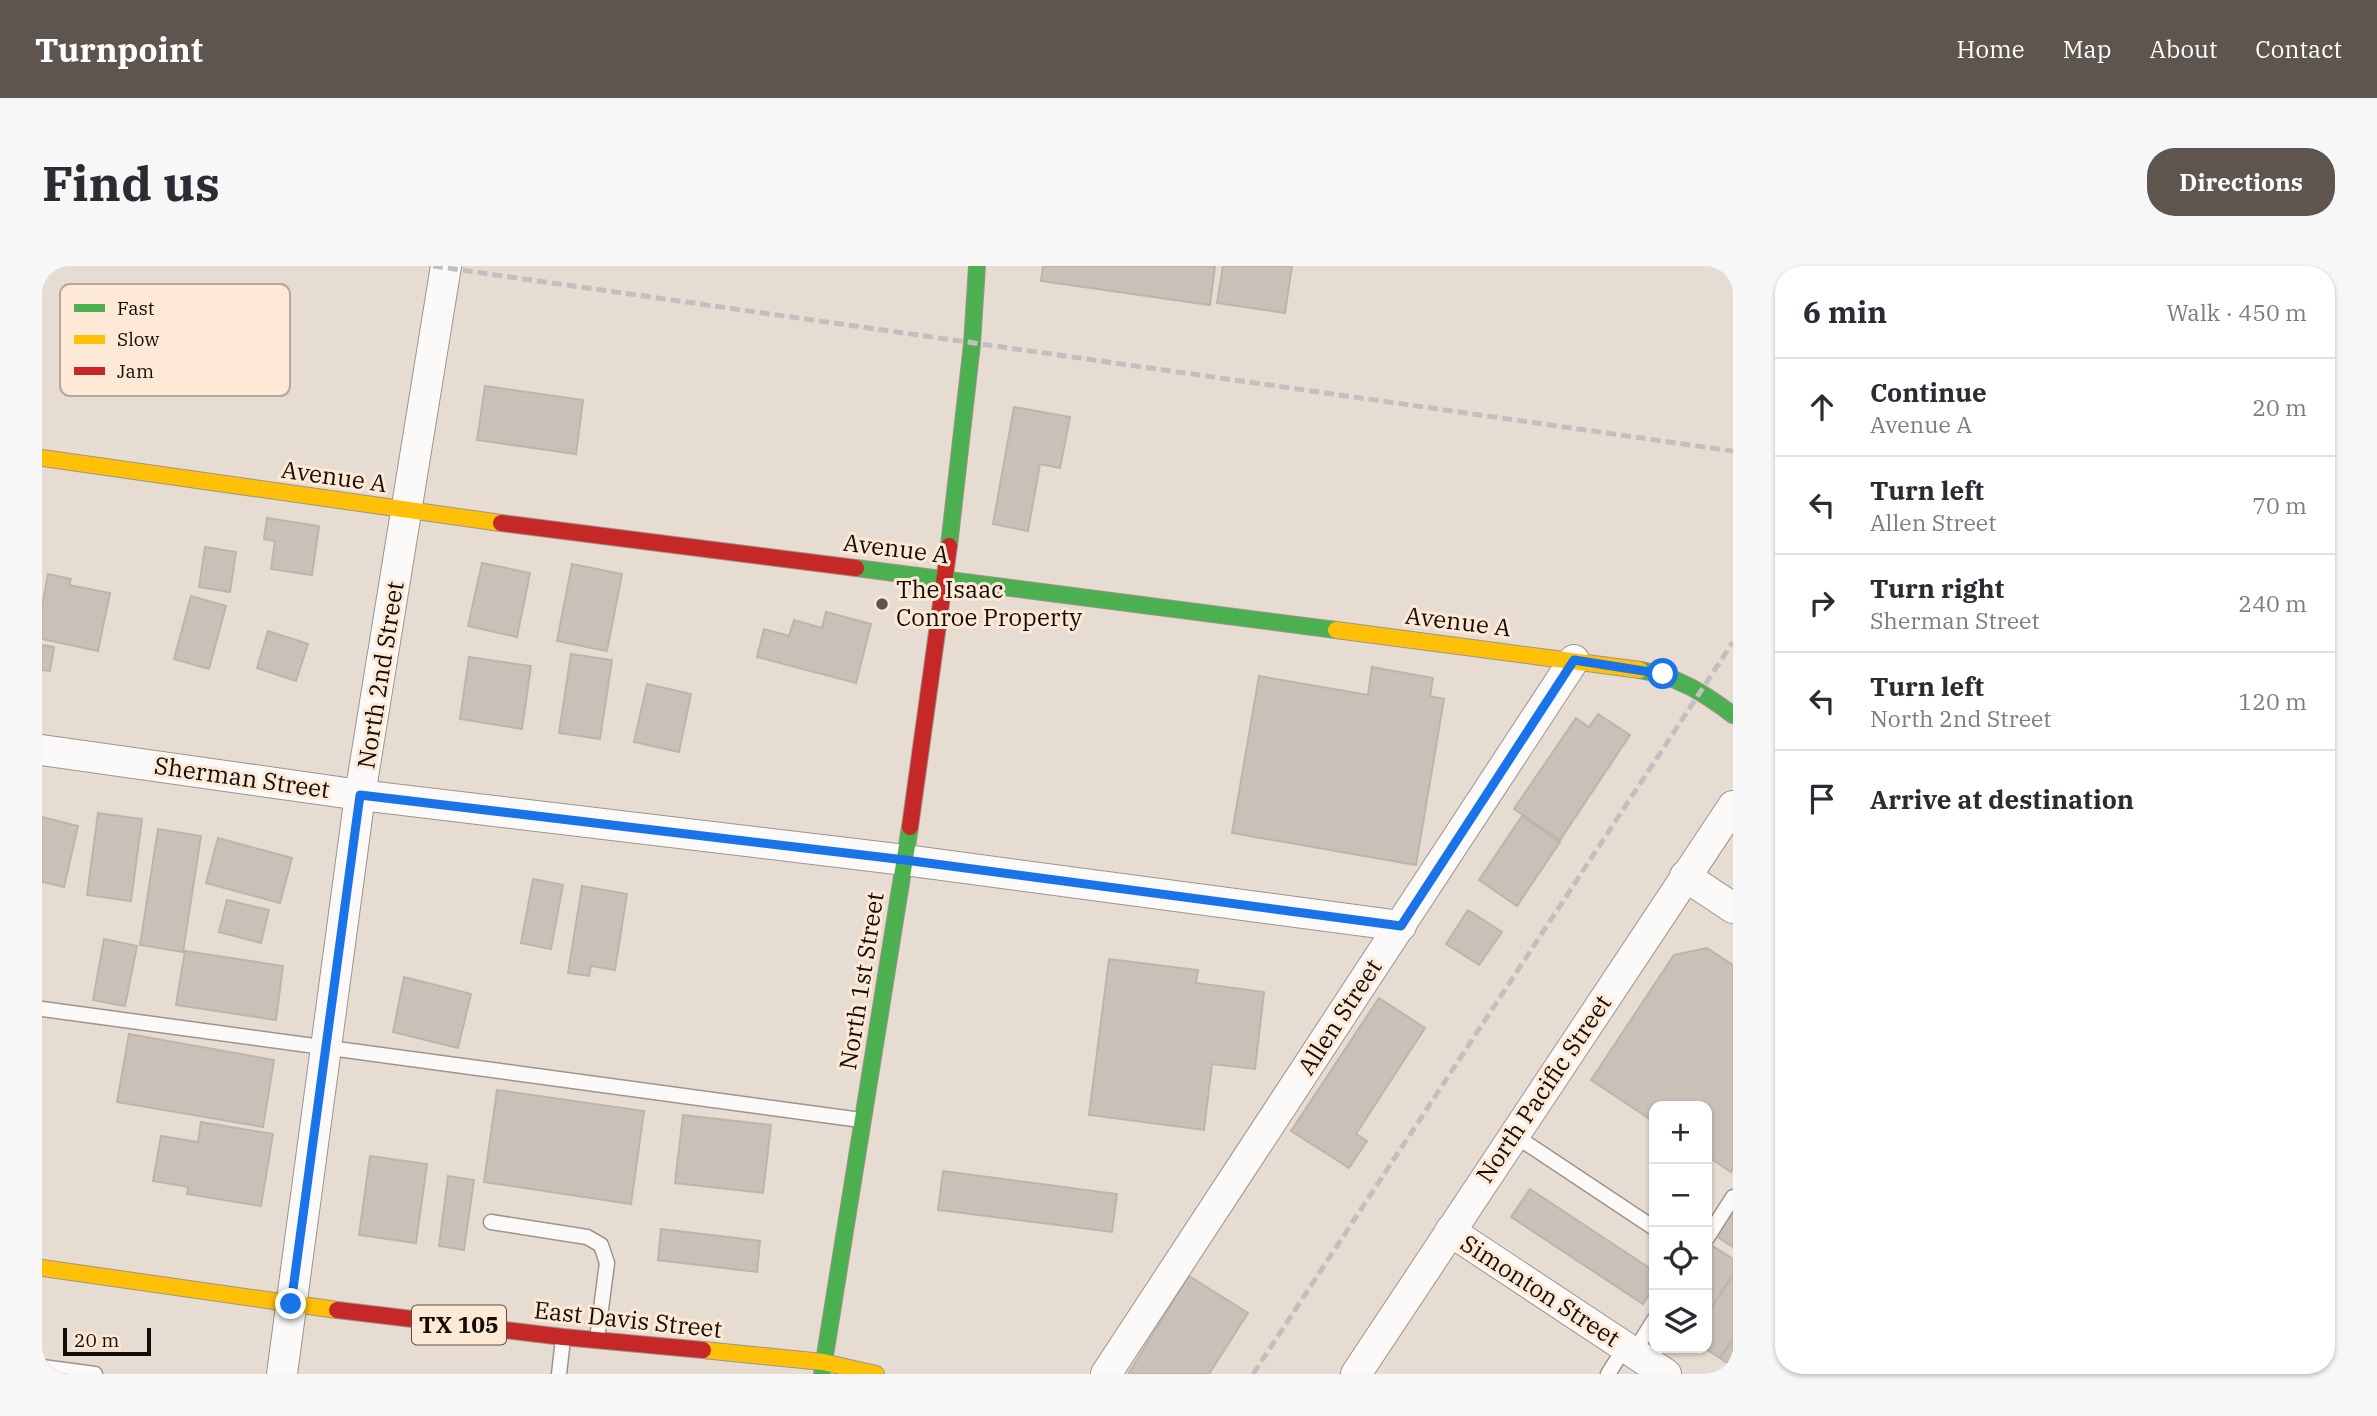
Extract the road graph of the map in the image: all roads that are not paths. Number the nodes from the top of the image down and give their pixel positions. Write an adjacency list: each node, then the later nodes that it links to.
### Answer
1 (977, 266): 5 (street, North 1st Street)
2 (446, 267): 4 (street, North 2nd Street)
3 (42, 458): 4 (street, Avenue A)
4 (408, 511): 5 (street, Avenue A); 9 (street, North 2nd Street)
5 (945, 579): 6 (street, Avenue A); 11 (street, North 1st Street)
6 (1574, 660): 7 (street, Avenue A); 14 (street, Allen Street)
7 (1733, 715)
8 (42, 750): 9 (street, Sherman Street)
9 (360, 795): 11 (street, Sherman Street); 16 (street, North 2nd Street)
10 (1733, 806): 12 (street, North Pacific Street)
11 (905, 860): 14 (street, Sherman Street); 17 (street, North 1st Street)
12 (1685, 876): 13 (street); 18 (street, North Pacific Street)
13 (1733, 908)
14 (1401, 926): 36 (street, Allen Street)
15 (42, 1009): 16 (lane)
16 (326, 1046): 17 (lane); 25 (street, North 2nd Street)
17 (863, 1120): 31 (street, North 1st Street)
18 (1514, 1135): 21 (lane); 23 (street, North Pacific Street)
19 (1733, 1197): 22 (lane)
20 (491, 1222): 28 (lane)
21 (1652, 1227)
22 (1712, 1230)
23 (1450, 1231): 29 (street, Simonton Street); 37 (street, North Pacific Street)
24 (42, 1268): 25 (street, East Davis Street / TX 105)
25 (291, 1304): 27 (street, East Davis Street / TX 105); 33 (street, North 2nd Street)
26 (1649, 1326): 29 (lane)
27 (563, 1337): 28 (street, East Davis Street / TX 105); 34 (lane)
28 (596, 1340): 31 (street, East Davis Street / TX 105)
29 (1629, 1350): 38 (lane); 39 (street, Simonton Street)
30 (42, 1367): 32 (lane)
31 (823, 1368): 35 (street, East Davis Street / TX 105)
32 (95, 1374)
33 (282, 1374)
34 (559, 1374)
35 (876, 1374)
36 (1106, 1374)
37 (1356, 1374)
38 (1608, 1374)
39 (1666, 1374)

